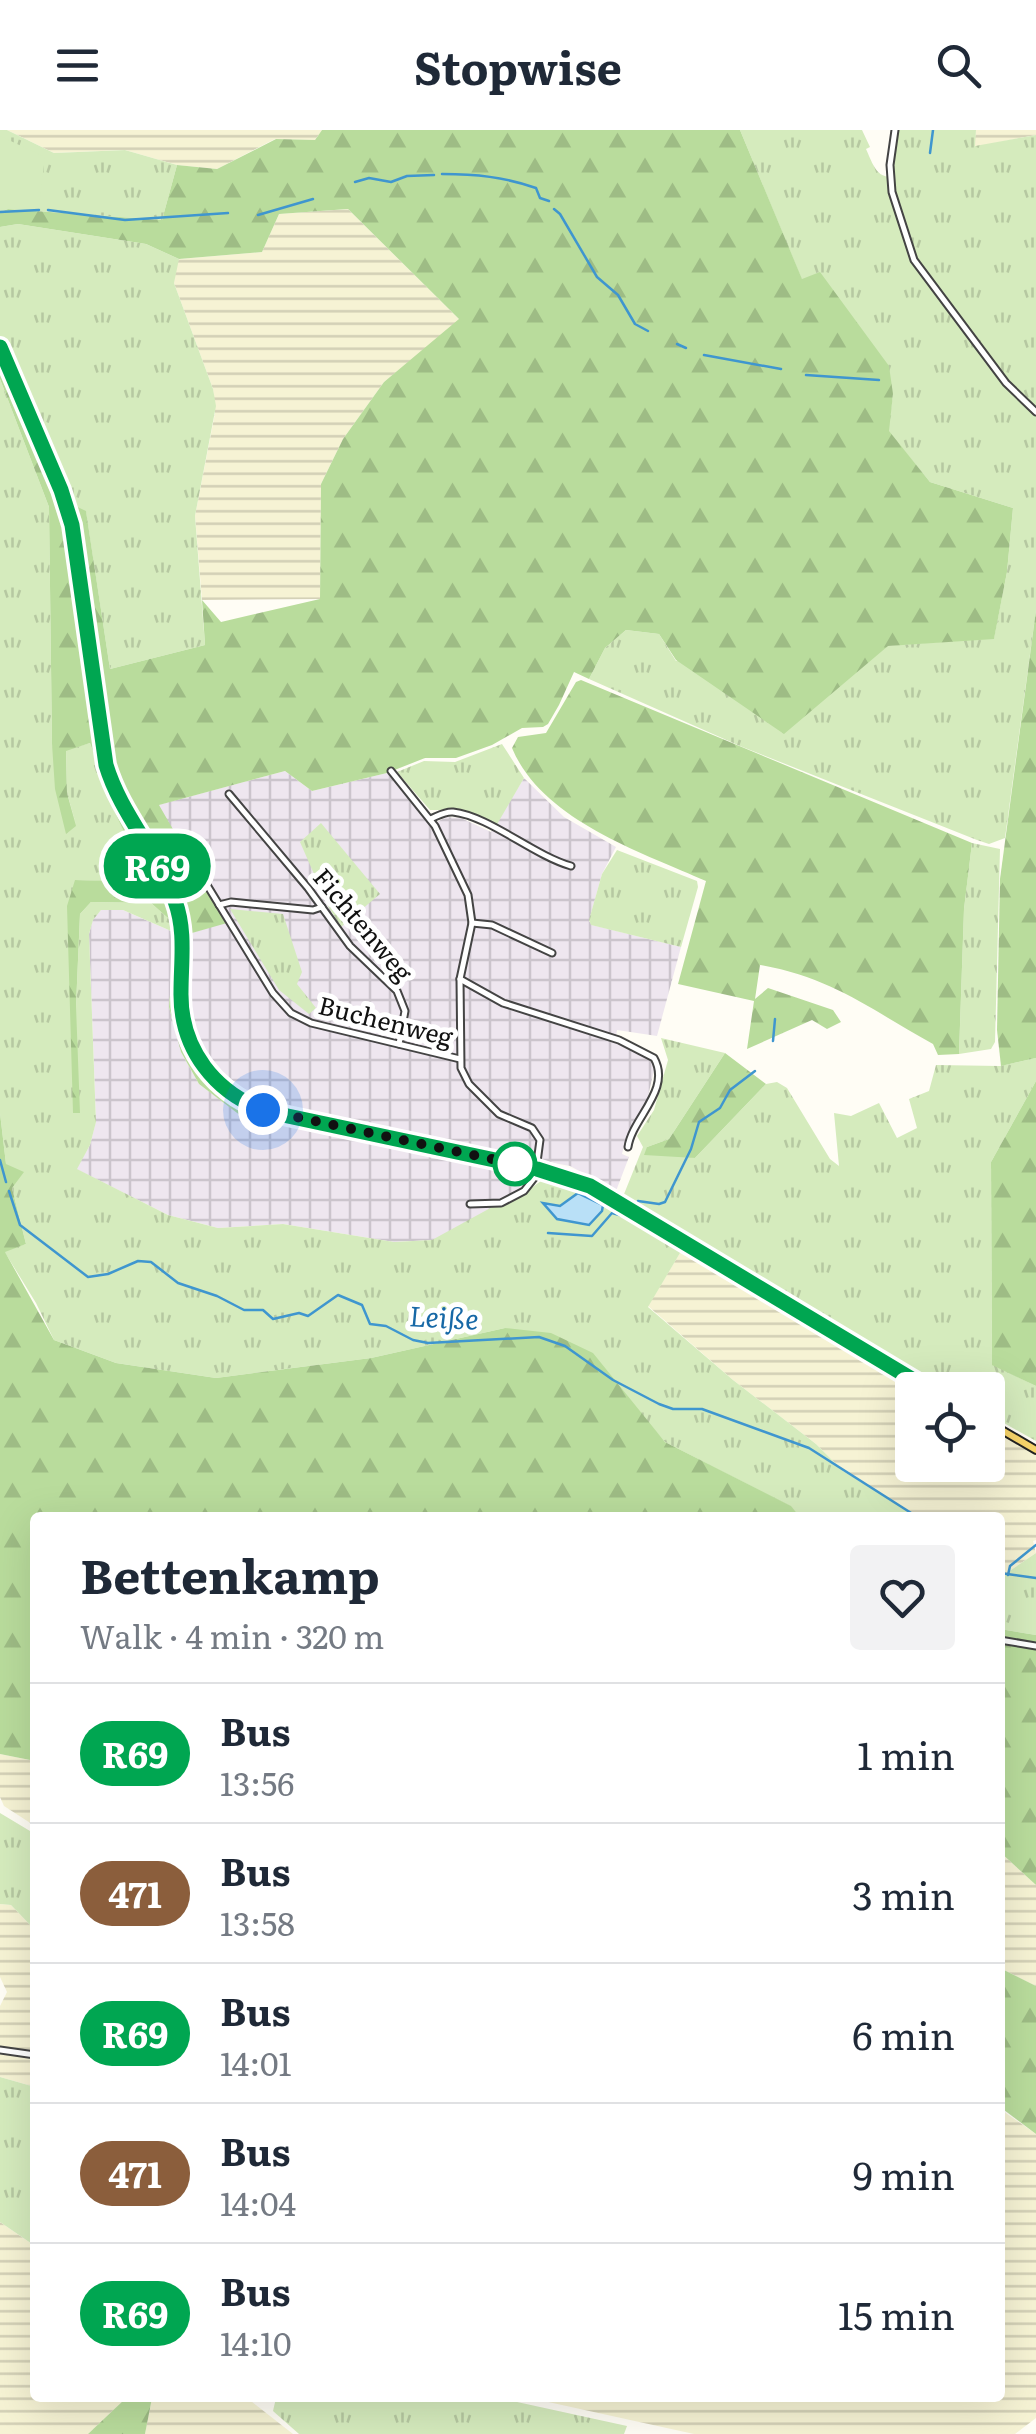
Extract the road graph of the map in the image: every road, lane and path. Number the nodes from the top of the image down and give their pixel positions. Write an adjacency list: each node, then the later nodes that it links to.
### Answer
1 (895, 130): 3 (street)
2 (0, 347): 17 (main road)
3 (1036, 412)
4 (391, 771): 6 (street)
5 (229, 794): 10 (street, Fichtenweg)
6 (430, 819): 8 (street); 11 (street)
7 (186, 849): 9 (street, Buchenweg)
8 (571, 866)
9 (219, 905): 10 (street); 14 (street, Buchenweg)
10 (322, 907): 14 (street, Fichtenweg)
11 (472, 923): 12 (street); 13 (street)
12 (552, 953)
13 (460, 979): 15 (street); 16 (street)
14 (399, 1044): 15 (street, Buchenweg)
15 (460, 1059): 17 (street, Buchenweg)
16 (628, 1148)
17 (537, 1169): 18 (street); 19 (main road)
18 (470, 1204)
19 (900, 1372)
20 (1005, 1432): 21 (main road)
21 (1036, 1450)
22 (1005, 1641): 23 (street)
23 (1036, 1646)
24 (0, 2050): 25 (street)
25 (30, 2054)

